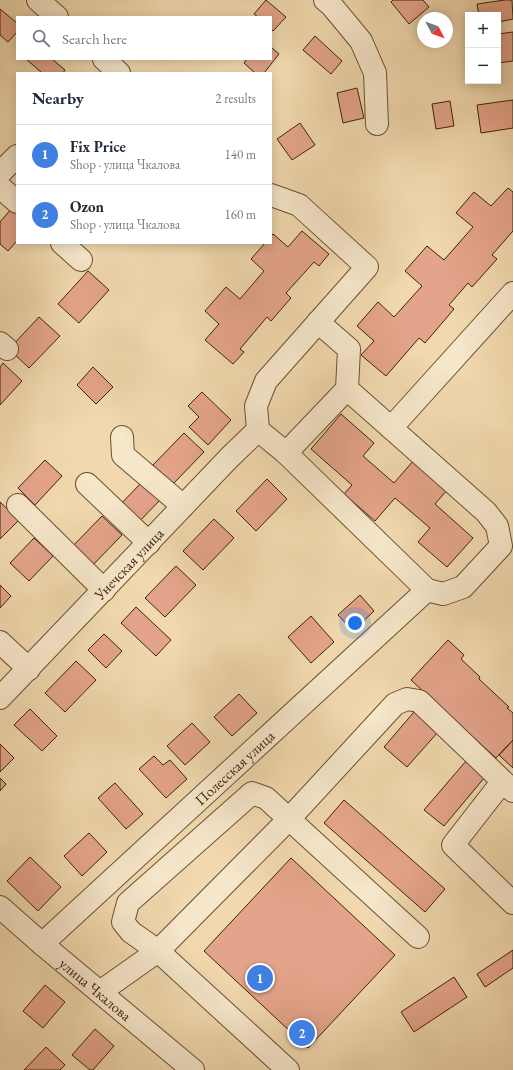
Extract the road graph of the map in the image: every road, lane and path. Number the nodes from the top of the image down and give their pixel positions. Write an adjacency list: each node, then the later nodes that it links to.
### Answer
1 (38, 0): 3 (street)
2 (325, 0): 4 (street)
3 (56, 16)
4 (378, 124)
5 (16, 157): 6 (street)
6 (0, 173)
7 (0, 187): 9 (street)
8 (272, 195): 13 (street)
9 (16, 201)
10 (63, 244): 11 (street)
11 (81, 260)
12 (513, 293): 15 (street)
13 (318, 322): 14 (street); 16 (street)
14 (347, 389): 15 (street); 18 (street)
15 (391, 428): 24 (street)
16 (258, 430): 18 (street); 21 (street, Унечская улица)
17 (122, 437): 21 (street)
18 (286, 453): 24 (street)
19 (87, 484): 22 (street)
20 (18, 505): 23 (street)
21 (183, 506): 22 (street, Унечская улица)
22 (150, 543): 23 (street, Унечская улица)
23 (104, 590): 26 (street, Унечская улица)
24 (427, 590): 33 (street, Полесская улица)
25 (0, 642): 26 (street)
26 (29, 669): 27 (street, Унечская улица)
27 (0, 698)
28 (507, 787): 29 (street); 30 (street)
29 (289, 819): 32 (street); 34 (street); 34 (street)
30 (513, 903)
31 (0, 907): 33 (street, улица Чкалова)
32 (418, 937)
33 (42, 944): 35 (street, улица Чкалова)
34 (158, 951): 35 (street); 37 (street)
35 (100, 992): 36 (street, улица Чкалова)
36 (193, 1070)
37 (288, 1070)

